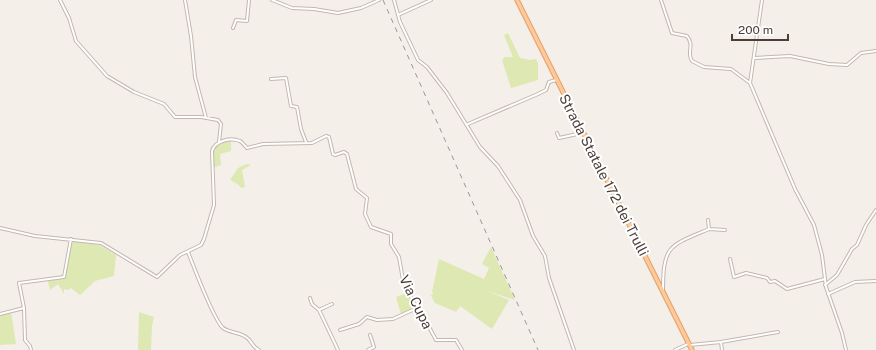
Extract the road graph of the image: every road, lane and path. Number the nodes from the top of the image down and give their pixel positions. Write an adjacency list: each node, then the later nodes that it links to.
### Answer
1 (60, 0): 18 (street)
2 (185, 0): 18 (street)
3 (248, 0): 12 (street)
4 (272, 0): 5 (street)
5 (379, 0)
6 (394, 0): 11 (street)
7 (431, 0): 11 (street)
8 (518, 0): 16 (main road, Strada Statale 172 dei Trulli)
9 (661, 0): 17 (street)
10 (762, 0): 14 (street)
11 (398, 15): 19 (street)
12 (233, 28)
13 (876, 51): 14 (street)
14 (754, 58): 17 (street)
15 (271, 79): 23 (street)
16 (556, 80): 19 (street); 21 (main road, Strada Statale 172 dei Trulli)
17 (750, 83): 32 (street)
18 (206, 118): 22 (street)
19 (468, 124): 53 (street)
20 (558, 133): 21 (street)
21 (582, 133): 35 (main road, Strada Statale 172 dei Trulli)
22 (219, 142): 23 (street); 30 (street)
23 (306, 142): 40 (street, Via Cupa)
24 (876, 210): 34 (street)
25 (708, 220): 27 (street)
26 (0, 228): 29 (street)
27 (709, 229): 28 (street); 35 (street)
28 (725, 230)
29 (71, 239): 30 (street); 39 (street)
30 (188, 252): 49 (street)
31 (730, 259): 32 (street)
32 (825, 279): 34 (street)
33 (876, 281): 36 (street)
34 (826, 285): 36 (street)
35 (663, 292): 47 (main road, Strada Statale 172 dei Trulli)
36 (828, 294): 57 (street)
37 (310, 298): 41 (street)
38 (332, 304): 41 (street)
39 (24, 308): 42 (street); 48 (street)
40 (417, 308): 43 (street); 52 (street, Via Cupa)
41 (319, 310): 50 (street)
42 (0, 314)
43 (340, 330)
44 (778, 332): 46 (street)
45 (370, 335): 51 (street)
46 (721, 342): 47 (street); 56 (street)
47 (689, 344): 54 (street); 55 (main road, Strada Statale 172 dei Trulli)
48 (31, 350)
49 (259, 350)
50 (338, 350)
51 (368, 350)
52 (462, 350)
53 (574, 350)
54 (675, 350)
55 (692, 350)
56 (722, 350)
57 (846, 350)

